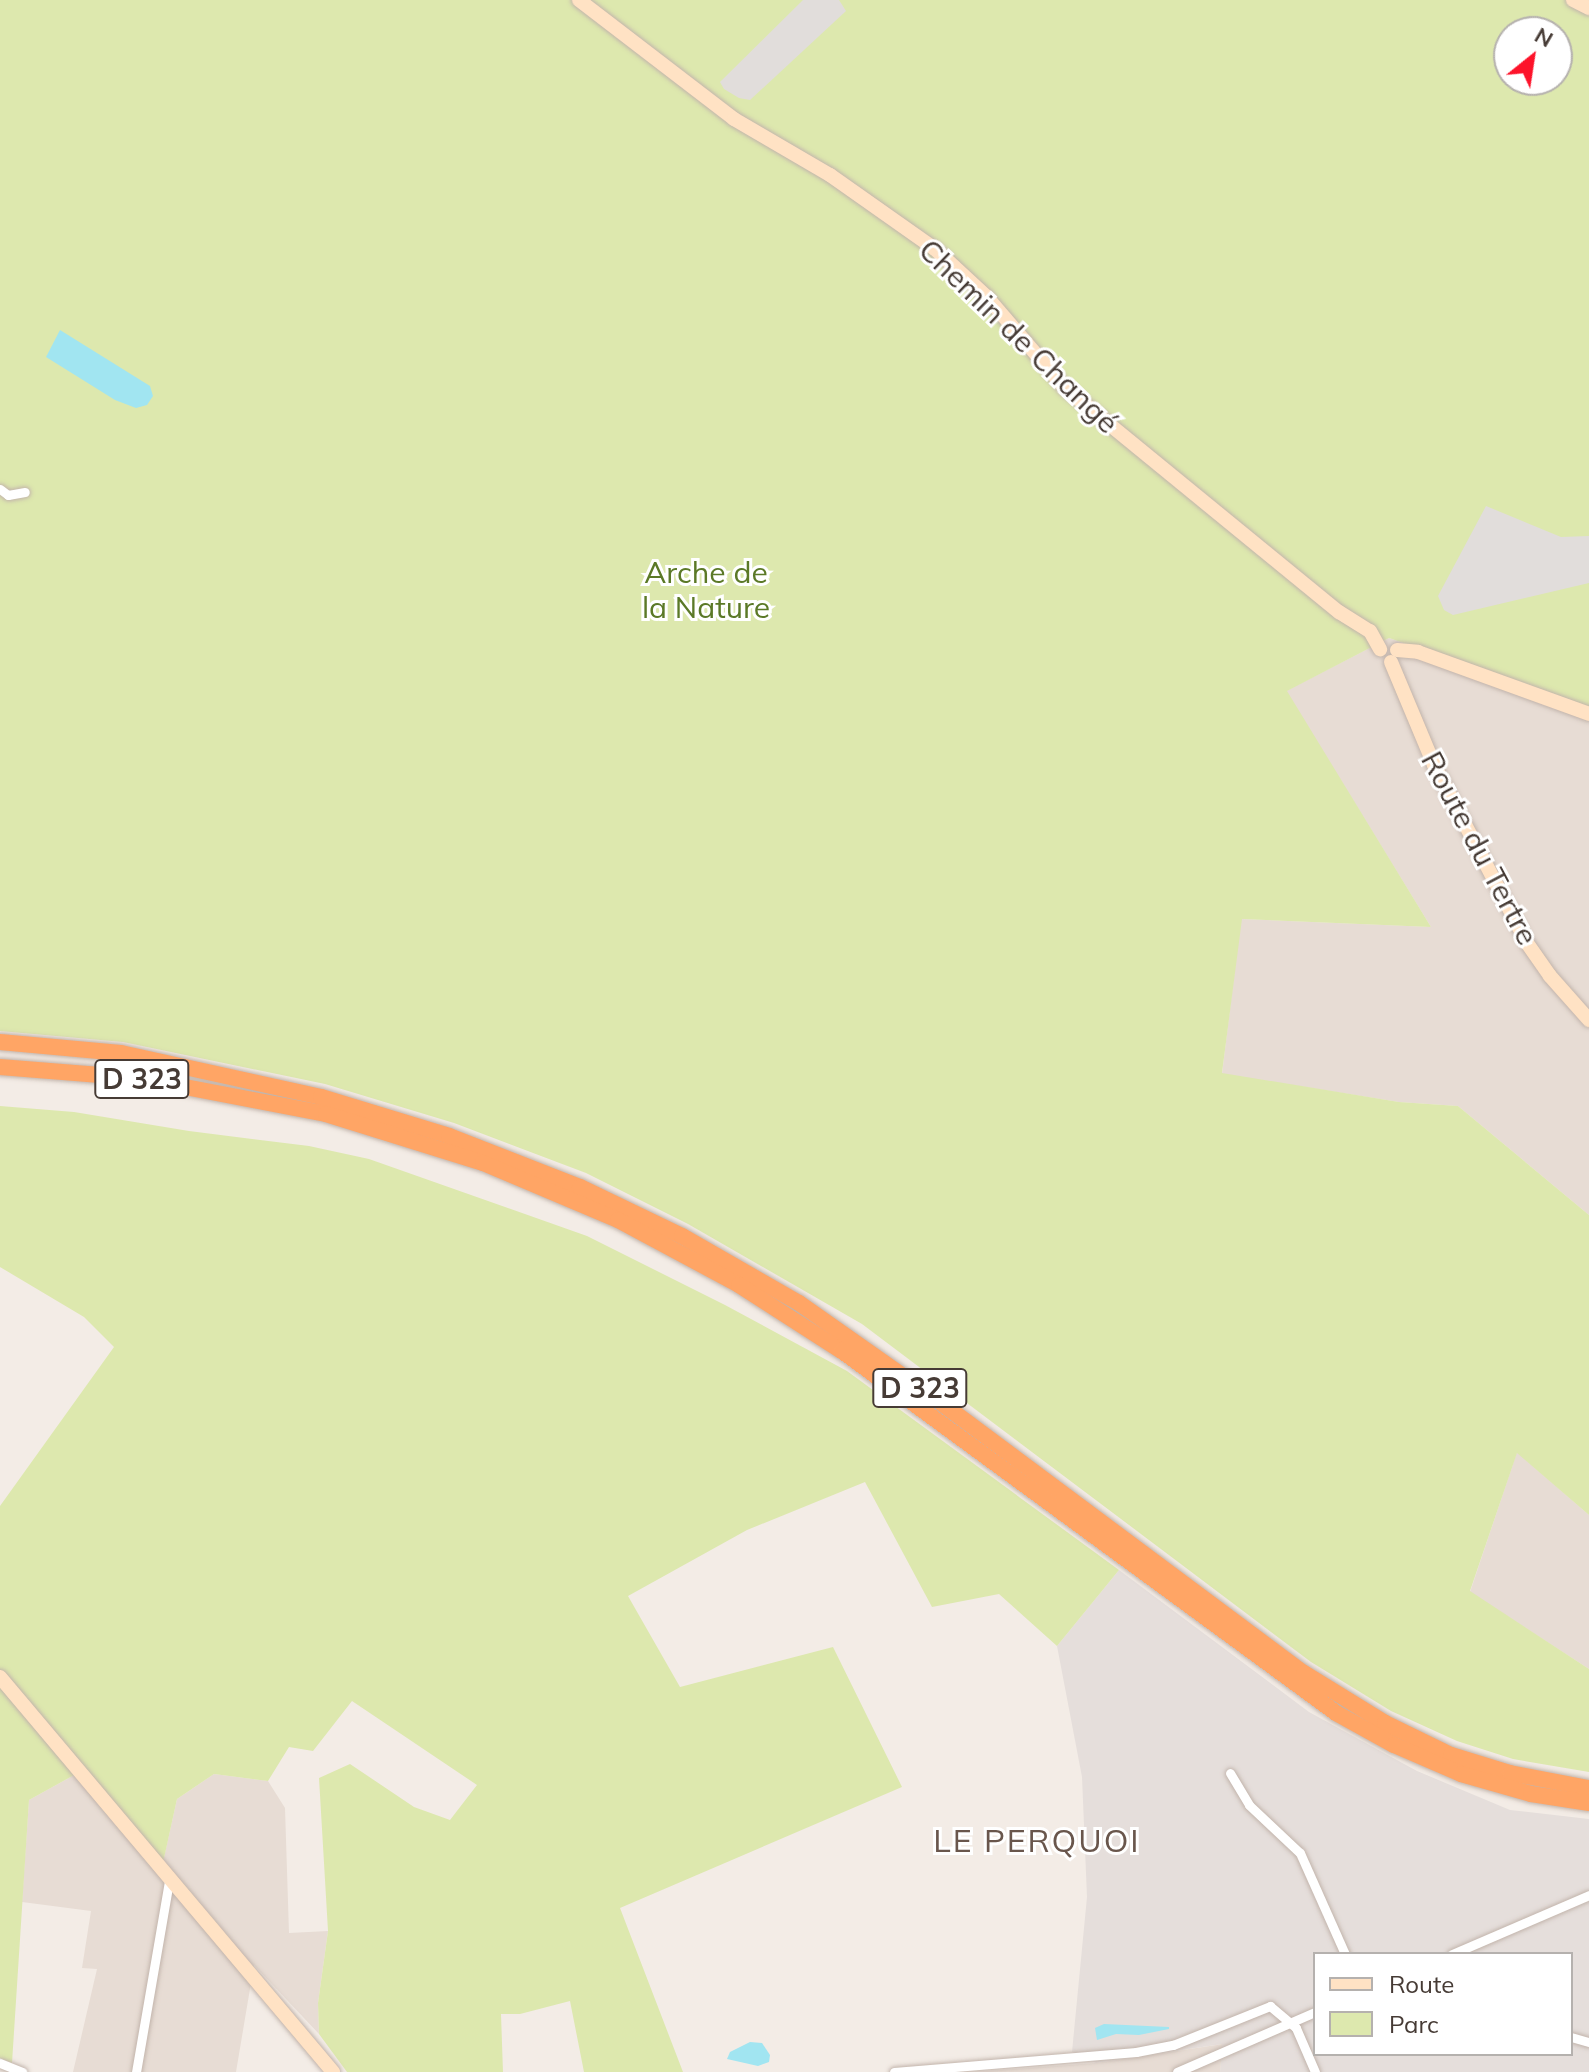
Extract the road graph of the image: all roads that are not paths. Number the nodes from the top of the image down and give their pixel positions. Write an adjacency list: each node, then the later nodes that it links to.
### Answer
1 (579, 0): 6 (street, Chemin de Changé)
2 (1573, 0): 3 (street)
3 (1589, 8)
4 (0, 489): 5 (street)
5 (25, 492)
6 (1390, 651): 7 (street); 8 (street, Route du Tertre)
7 (1589, 714)
8 (1589, 1020)
9 (0, 1042): 12 (highway)
10 (0, 1052): 12 (highway, D 323)
11 (0, 1067): 16 (highway, D 323)
12 (204, 1073): 15 (highway, D 323)
13 (0, 1677): 17 (street)
14 (1230, 1773): 19 (street)
15 (1589, 1788)
16 (1589, 1803)
17 (170, 1876): 25 (street); 26 (street)
18 (1589, 1895): 20 (street)
19 (1344, 1952)
20 (1457, 1952)
21 (1313, 2013): 22 (street)
22 (1288, 2023): 27 (street); 28 (street); 29 (street)
23 (0, 2063): 24 (street)
24 (22, 2072)
25 (136, 2072)
26 (333, 2072)
27 (894, 2072)
28 (1177, 2072)
29 (1315, 2072)

